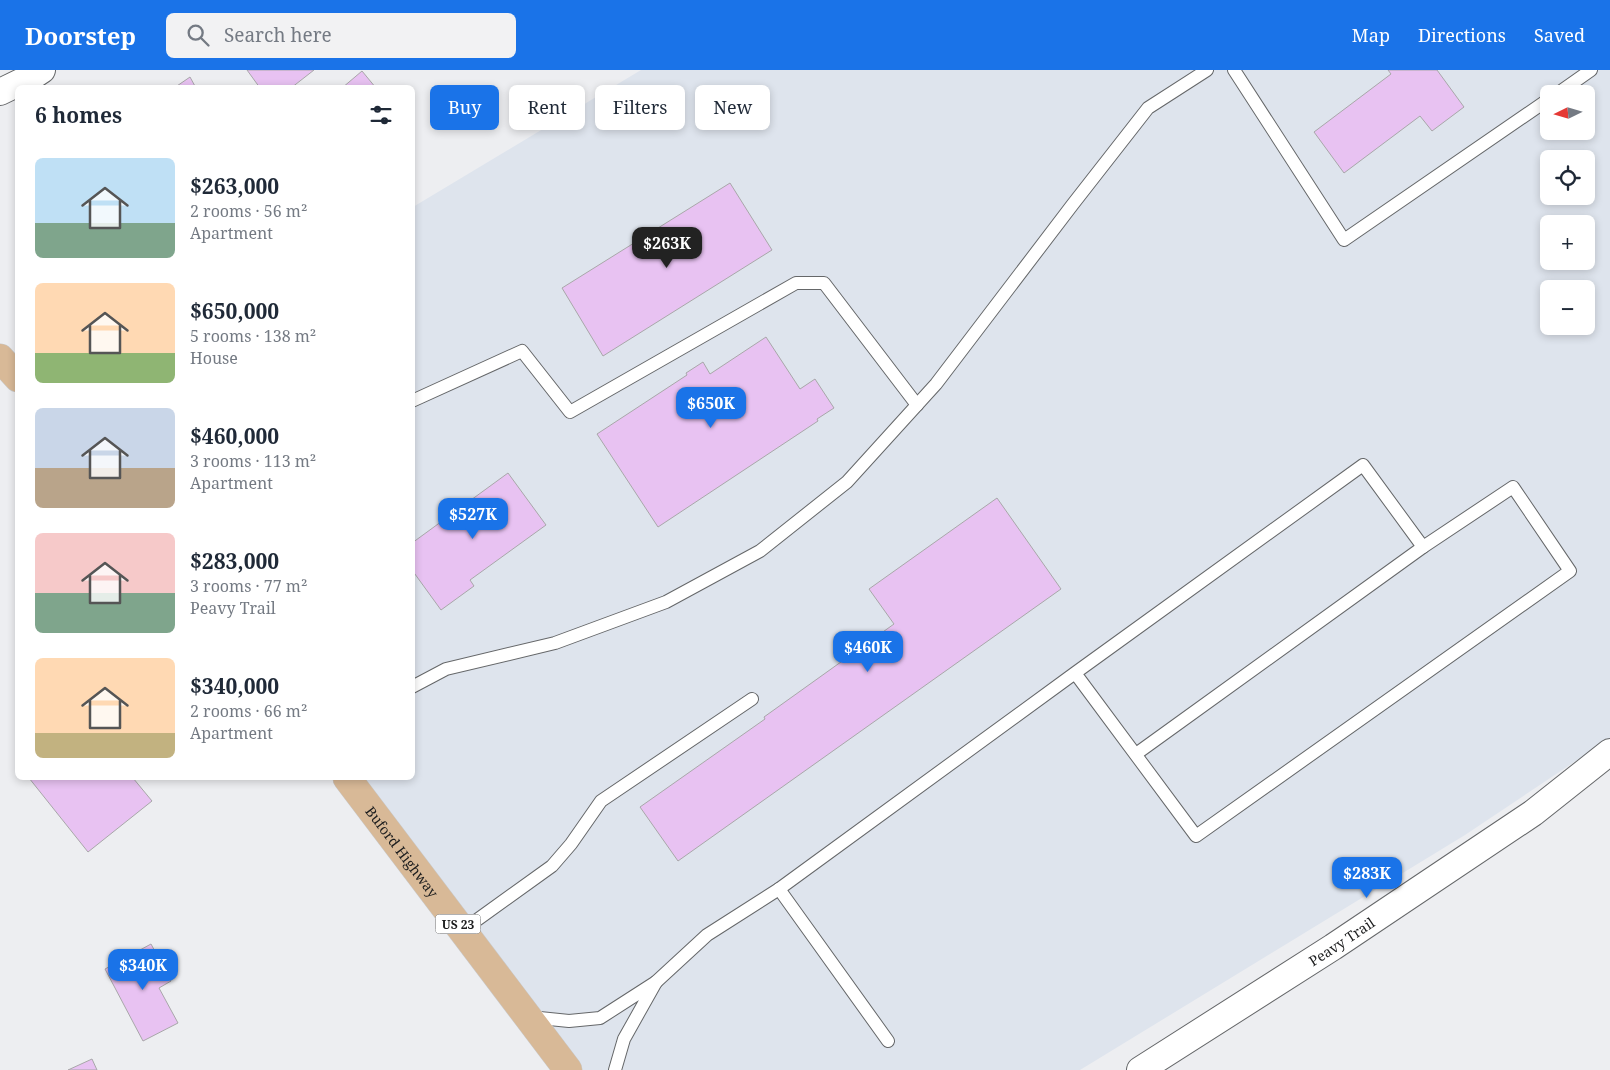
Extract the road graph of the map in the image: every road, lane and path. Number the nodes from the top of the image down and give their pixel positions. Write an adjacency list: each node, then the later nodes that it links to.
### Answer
1 (42, 70): 6 (street)
2 (1208, 70): 11 (lane)
3 (1234, 70): 7 (lane)
4 (1591, 70): 5 (lane)
5 (1570, 85)
6 (0, 92)
7 (1540, 105)
8 (0, 358): 9 (main road)
9 (15, 375)
10 (415, 400): 11 (lane)
11 (917, 405): 14 (lane)
12 (1423, 547): 13 (lane); 17 (lane); 17 (lane)
13 (1075, 672): 17 (lane); 19 (lane)
14 (415, 685)
15 (752, 699): 20 (lane)
16 (1610, 752): 26 (street, Peavy Trail)
17 (1136, 754)
18 (349, 780): 20 (main road, Buford Highway / US 23)
19 (779, 890): 21 (lane); 23 (lane)
20 (463, 930): 22 (main road, Buford Highway / US 23)
21 (656, 982): 22 (lane); 25 (lane)
22 (528, 1017): 24 (main road, Buford Highway / US 23)
23 (888, 1041)
24 (568, 1070)
25 (615, 1070)
26 (1140, 1070)

